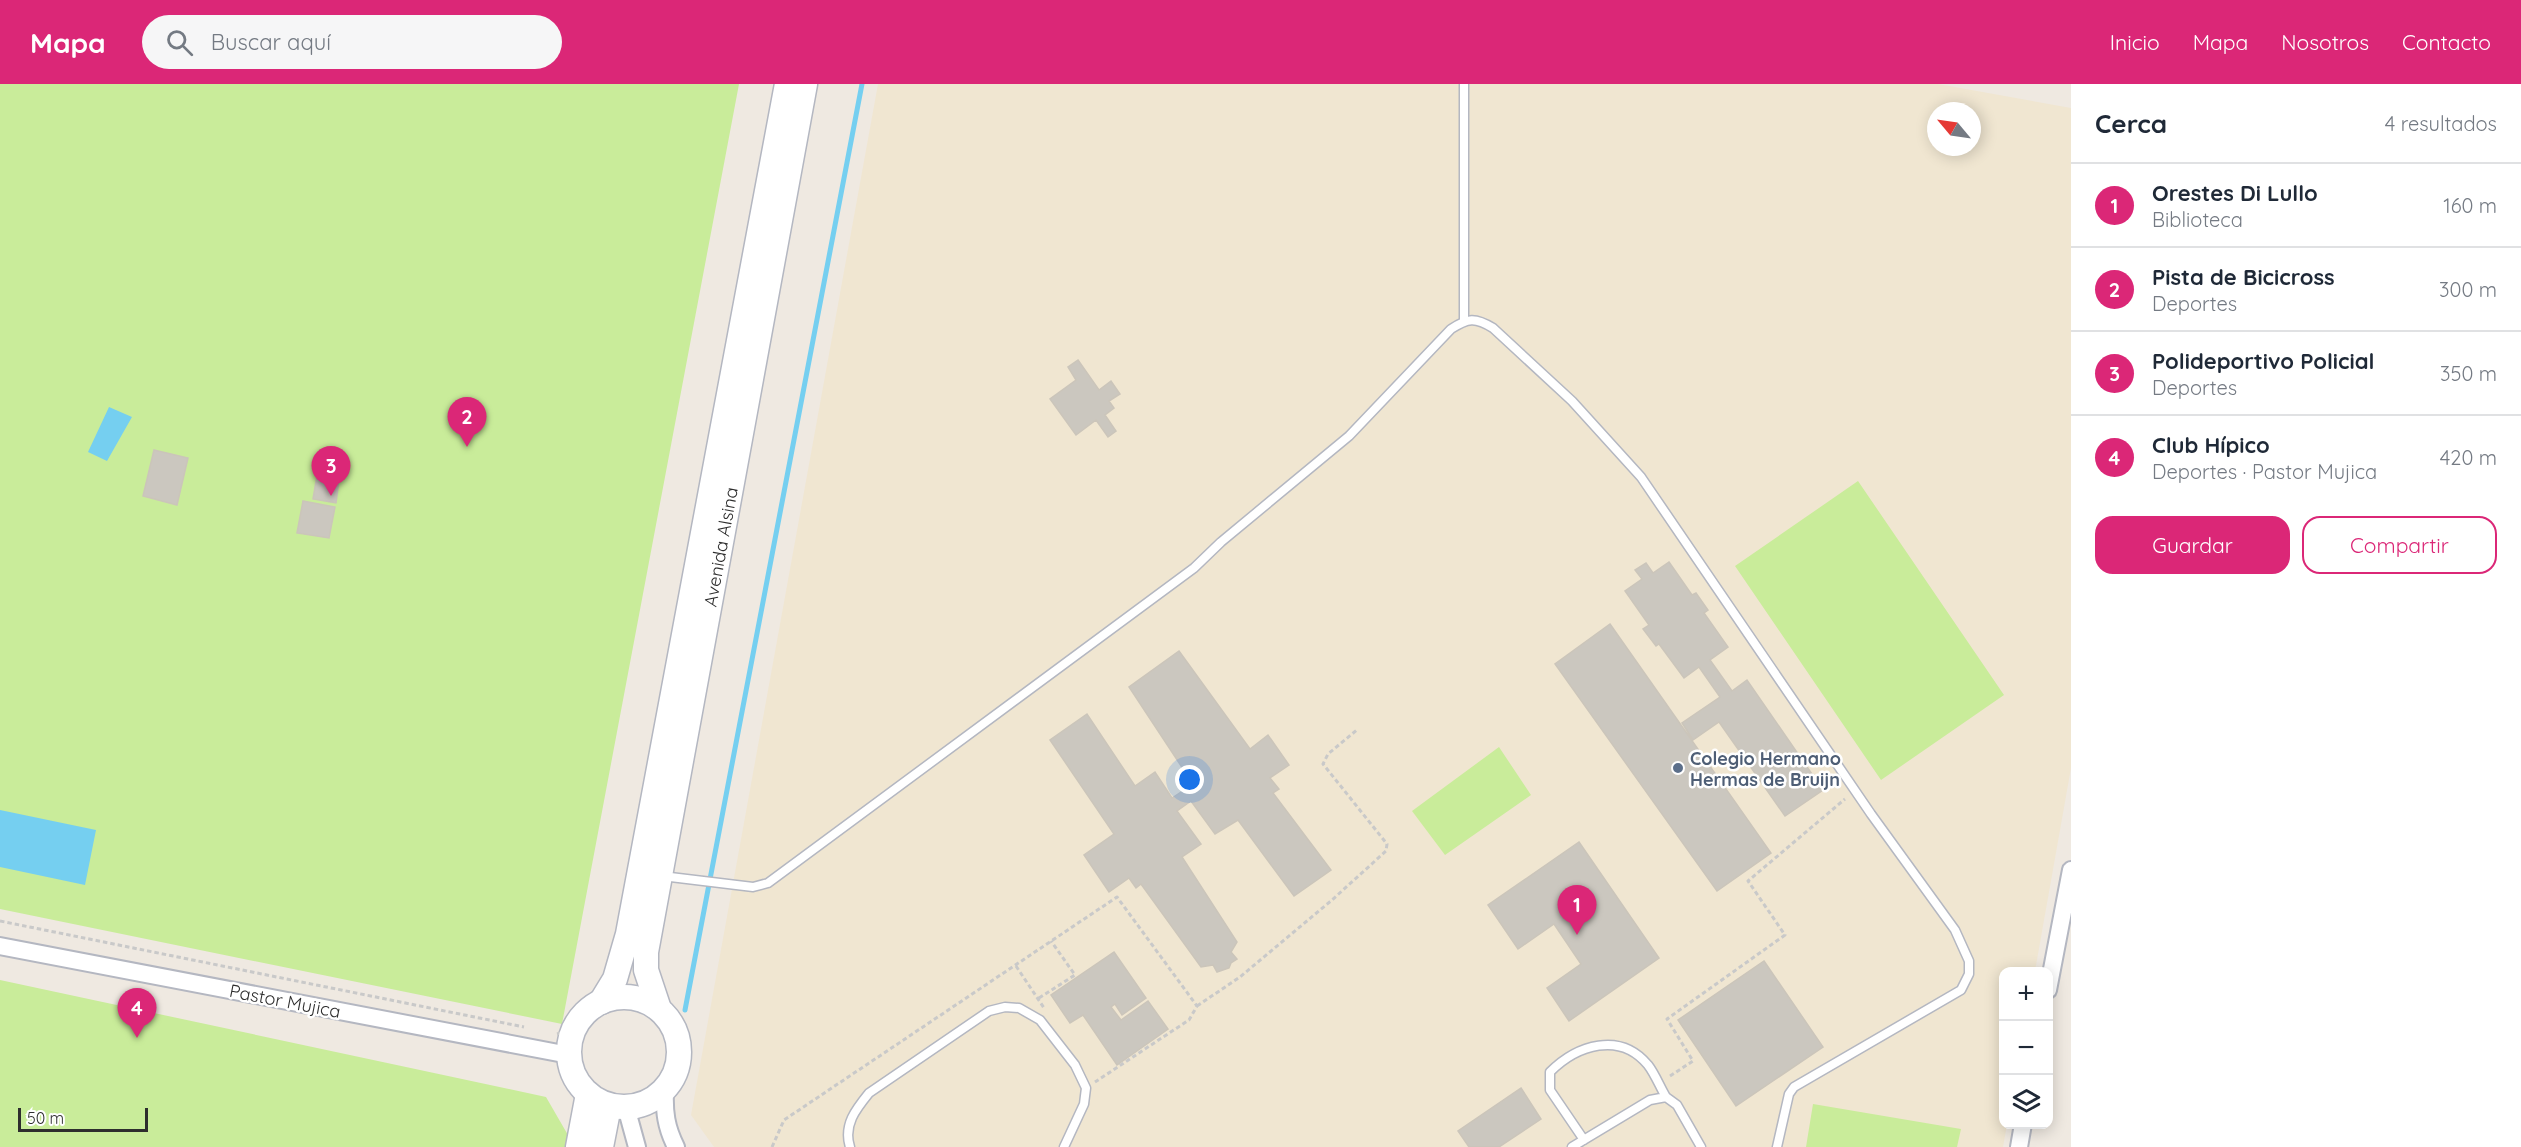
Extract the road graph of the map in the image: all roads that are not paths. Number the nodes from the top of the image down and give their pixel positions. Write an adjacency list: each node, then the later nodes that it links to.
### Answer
1 (786, 84): 9 (main road, Avenida Alsina)
2 (805, 84): 6 (main road, Avenida Alsina)
3 (1464, 84): 4 (lane)
4 (1464, 321): 6 (lane); 26 (lane)
5 (2071, 870): 8 (street)
6 (659, 876): 10 (main road, Avenida Alsina)
7 (0, 946): 11 (street, Pastor Mujica)
8 (2053, 968)
9 (594, 1004): 10 (main road); 11 (main road)
10 (659, 1009): 12 (main road)
11 (569, 1055): 13 (main road)
12 (665, 1090): 15 (main road); 21 (street)
13 (588, 1094): 15 (main road); 18 (main road)
14 (1666, 1097): 17 (lane); 17 (lane); 25 (lane)
15 (618, 1106): 19 (main road); 20 (street)
16 (2022, 1129): 27 (street)
17 (1584, 1140): 24 (lane)
18 (578, 1147)
19 (600, 1147)
20 (637, 1147)
21 (676, 1147)
22 (850, 1147): 23 (lane)
23 (1064, 1147)
24 (1572, 1147)
25 (1701, 1147)
26 (1778, 1147)
27 (2019, 1147)

